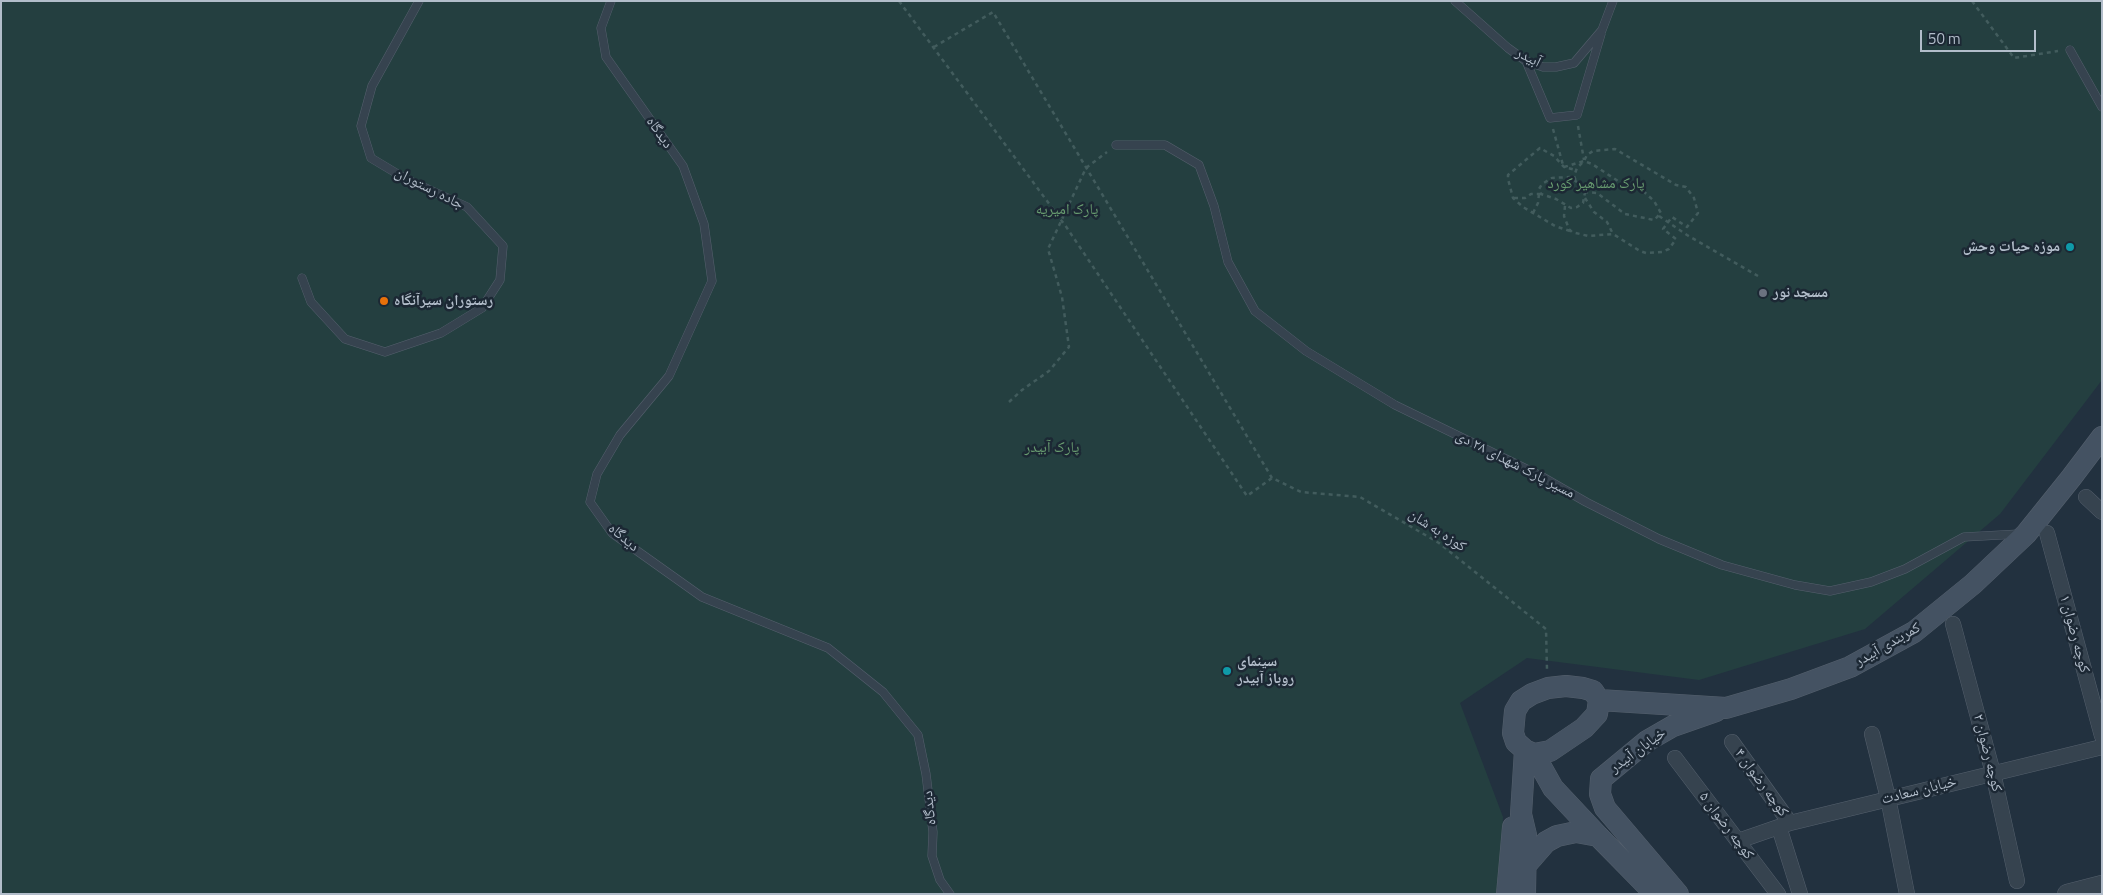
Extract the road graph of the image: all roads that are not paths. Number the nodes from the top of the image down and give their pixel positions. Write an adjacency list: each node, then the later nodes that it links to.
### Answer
1 (419, 1): 10 (lane, جاده رستوران)
2 (611, 1): 34 (lane, دیدگاه)
3 (1455, 1): 7 (lane, آبیدر)
4 (1614, 1): 5 (lane, آبیدر)
5 (1602, 30): 7 (lane, آبیدر); 7 (lane)
6 (2070, 50): 8 (lane)
7 (1526, 61)
8 (2102, 107)
9 (1116, 145): 14 (lane, مسیر پارک شهدای ۲۸ دی)
10 (302, 278)
11 (2102, 437): 14 (main road, کمربندی آبیدر)
12 (2086, 497): 13 (street)
13 (2102, 512)
14 (2037, 533): 17 (main road, کمربندی آبیدر); 19 (street, کوچه رضوان ۱)
15 (1954, 624): 24 (street, کوچه رضوان ۲)
16 (1599, 700): 17 (main road, کمربندی آبیدر); 22 (main road); 22 (main road)
17 (1726, 708): 37 (main road, خیابان آبیدر)
18 (1872, 734): 25 (street)
19 (2102, 736)
20 (1732, 742): 27 (street, کوچه رضوان ۴)
21 (2102, 747): 24 (street, خیابان سعادت)
22 (1530, 752): 26 (main road); 28 (main road)
23 (1675, 758): 29 (street, کوچه رضوان ۵)
24 (1992, 773): 25 (street, خیابان سعادت); 31 (street, کوچه رضوان ۲)
25 (1888, 798): 27 (street, خیابان سعادت); 40 (street)
26 (1521, 814): 30 (main road); 35 (main road)
27 (1785, 825): 29 (street, خیابان سعادت); 39 (street, کوچه رضوان ۴)
28 (1598, 836): 30 (main road); 33 (main road)
29 (1738, 841): 38 (street, کوچه رضوان ۵)
30 (1526, 865): 36 (main road)
31 (2016, 881)
32 (2102, 885): 41 (street)
33 (1650, 891)
34 (950, 894)
35 (1507, 894)
36 (1525, 894)
37 (1678, 894)
38 (1778, 894)
39 (1800, 894)
40 (1907, 894)
41 (2067, 894)

